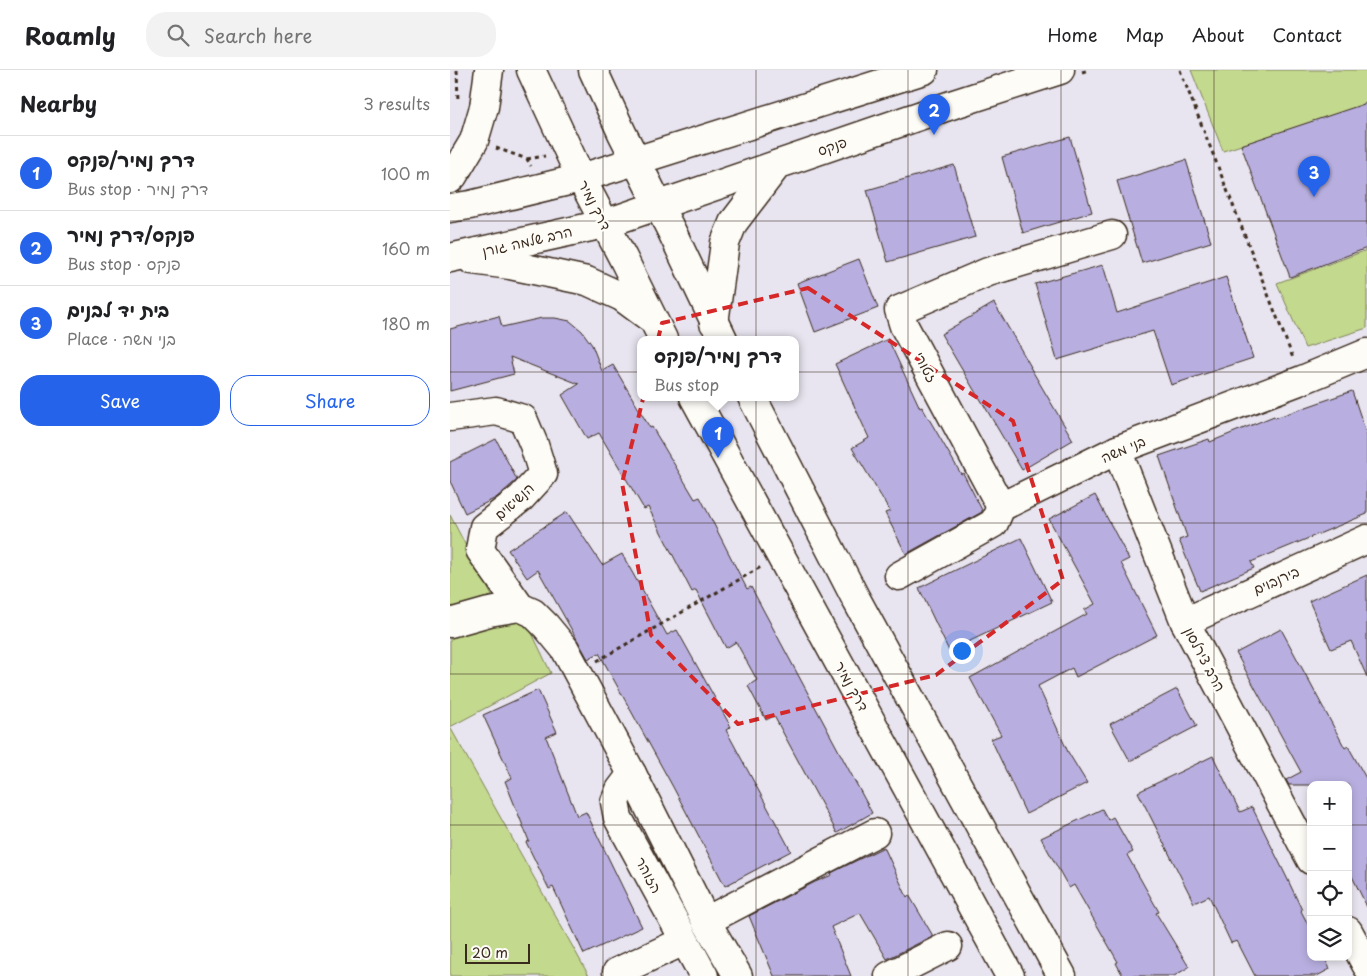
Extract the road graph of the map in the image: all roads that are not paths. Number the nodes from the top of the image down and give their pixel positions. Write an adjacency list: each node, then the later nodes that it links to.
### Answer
1 (489, 70): 9 (main road)
2 (531, 70): 8 (main road, דרך נמיר)
3 (593, 70): 6 (main road)
4 (924, 70): 6 (main road)
5 (1060, 70): 7 (main road, פנקס)
6 (637, 160): 8 (main road); 10 (main road)
7 (778, 164): 10 (main road, פנקס); 16 (main road)
8 (581, 178): 11 (main road); 12 (main road, דרך נמיר)
9 (450, 179)
10 (659, 205): 12 (main road, פנקס); 16 (main road)
11 (450, 208)
12 (604, 224): 14 (main road, הרב שלמה גורן); 15 (main road, דרך נמיר)
13 (1112, 235): 22 (main road, זטורי)
14 (452, 258): 15 (main road)
15 (658, 329)
16 (718, 331)
17 (1367, 353): 21 (main road, בני משה)
18 (696, 401): 40 (main road, דרך נמיר)
19 (754, 401): 41 (main road)
20 (450, 417): 25 (main road, הנשיאים)
21 (1117, 450): 22 (main road, בני משה); 26 (main road, הרב צירלסון)
22 (1000, 507): 24 (main road)
23 (1367, 539): 26 (main road, בירנבוים)
24 (899, 576)
25 (520, 607): 27 (main road); 28 (main road)
26 (1185, 622): 30 (main road, הרב צירלסון)
27 (450, 623)
28 (632, 774): 31 (main road); 33 (main road, הזוהר)
29 (875, 834): 31 (main road)
30 (1307, 852)
31 (706, 921): 38 (main road)
32 (1352, 938): 35 (main road)
33 (684, 941): 36 (main road); 37 (main road, הזוהר)
34 (948, 946): 39 (main road)
35 (1367, 966)
36 (617, 972)
37 (704, 976)
38 (738, 976)
39 (888, 976)
40 (1010, 976)
41 (1062, 976)

